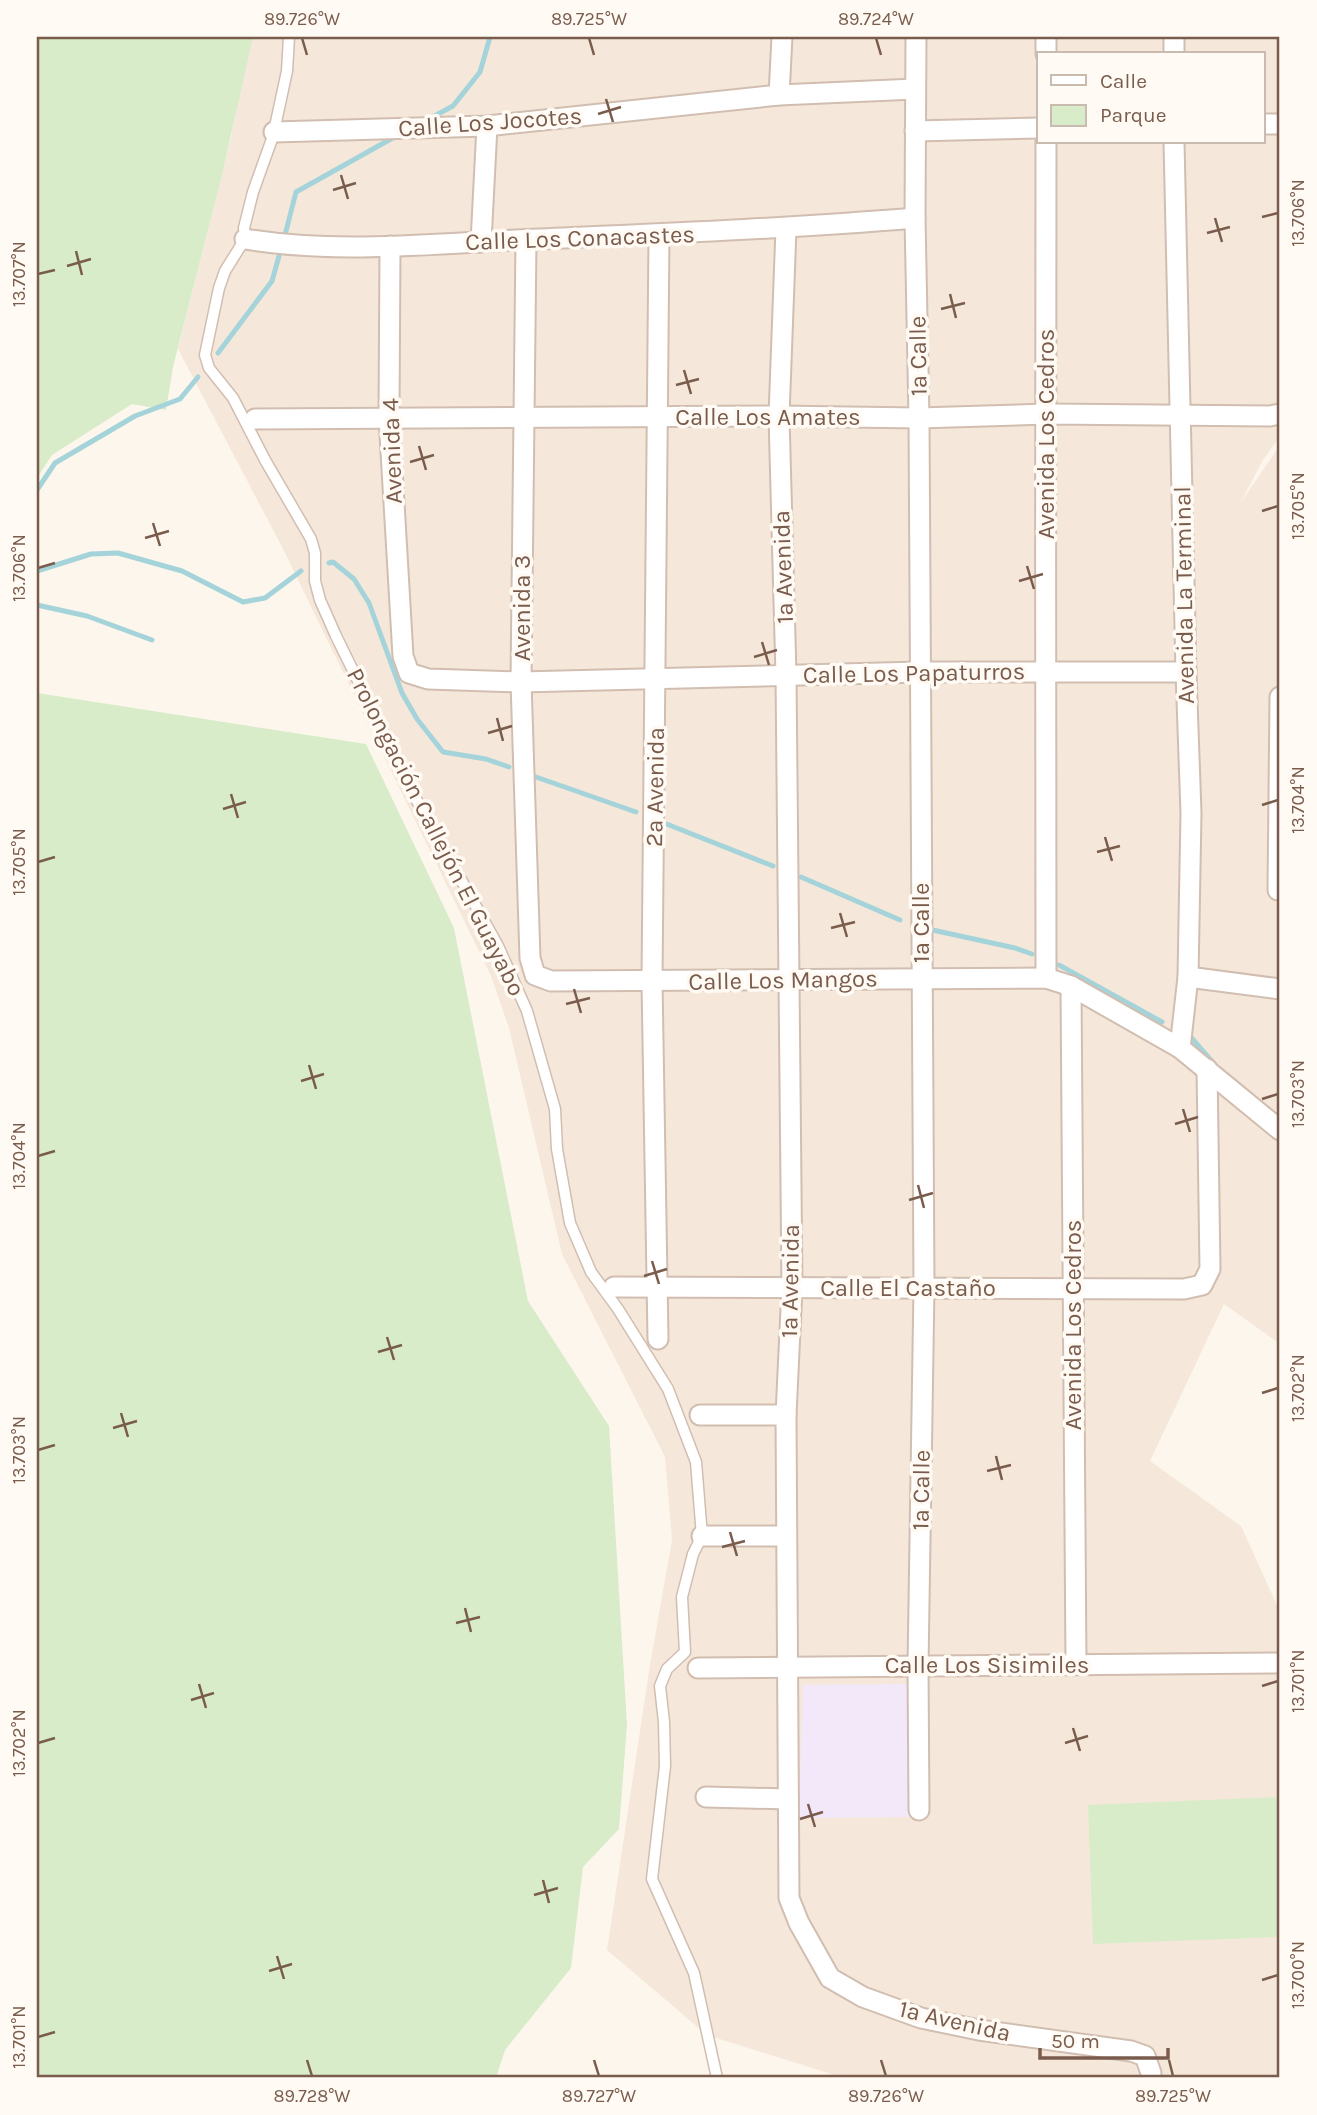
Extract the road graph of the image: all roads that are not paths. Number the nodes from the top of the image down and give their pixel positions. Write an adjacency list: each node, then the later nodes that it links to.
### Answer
1 (289, 37): 9 (lane, Prolongación Callejón El Guayabo)
2 (782, 37): 5 (street)
3 (916, 37): 4 (street, 1a Calle)
4 (915, 89): 5 (street, Calle Los Jocotes); 8 (street, 1a Calle)
5 (779, 95): 6 (street, Calle Los Jocotes)
6 (487, 126): 9 (street, Calle Los Jocotes); 17 (street)
7 (1037, 128): 8 (street)
8 (915, 131): 12 (street, 1a Calle)
9 (274, 132): 15 (lane, Prolongación Callejón El Guayabo)
10 (1046, 144): 19 (street, Avenida Los Cedros)
11 (1174, 144): 21 (street, Avenida La Terminal)
12 (915, 218): 13 (street, Calle Los Conacastes); 26 (street, 1a Calle)
13 (786, 229): 14 (street, Calle Los Conacastes); 22 (street, 1a Avenida)
14 (659, 235): 16 (street, Calle Los Conacastes); 25 (street, 2a Avenida)
15 (245, 240): 18 (street, Calle Los Conacastes); 58 (lane, Prolongación Callejón El Guayabo)
16 (526, 240): 17 (street, Calle Los Conacastes); 24 (street, Avenida 3)
17 (481, 242): 18 (street, Calle Los Conacastes)
18 (390, 246): 23 (street, Avenida 4)
19 (1047, 414): 21 (street, Calle Los Amates); 26 (street, Calle Los Amates); 29 (street, Avenida Los Cedros)
20 (1280, 414): 21 (street, Calle Los Amates)
21 (1180, 415): 31 (street, Avenida La Terminal)
22 (779, 416): 25 (street, Calle Los Amates); 26 (street, Calle Los Amates); 32 (street, 1a Avenida)
23 (389, 418): 24 (street, Calle Los Amates); 27 (street, Calle Los Amates); 28 (street, Avenida 4)
24 (523, 418): 25 (street, Calle Los Amates); 34 (street, Avenida 3)
25 (658, 418): 33 (street, 2a Avenida)
26 (919, 418): 30 (street, 1a Calle)
27 (255, 419)
28 (403, 656): 34 (street, Calle Los Papaturros)
29 (1044, 671): 30 (street, Calle Los Papaturros); 31 (street, Calle Los Papaturros); 42 (street, Avenida Los Cedros)
30 (920, 672): 32 (street, Calle Los Papaturros); 41 (street, 1a Calle)
31 (1186, 672): 40 (street, Avenida La Terminal)
32 (786, 675): 33 (street, Calle Los Papaturros); 43 (street, 1a Avenida)
33 (657, 678): 34 (street, Calle Los Papaturros); 44 (street, 2a Avenida)
34 (521, 682): 39 (street, Avenida 3)
35 (1280, 697): 36 (street)
36 (1280, 725): 37 (street)
37 (1279, 855): 38 (street)
38 (1279, 890)
39 (535, 975): 44 (street, Calle Los Mangos)
40 (1188, 977): 46 (street); 47 (street, Avenida La Terminal)
41 (921, 978): 42 (street, Calle Los Mangos); 43 (street, Calle Los Mangos); 52 (street, 1a Calle)
42 (1046, 978): 45 (street, Calle Los Mangos)
43 (789, 980): 44 (street, Calle Los Mangos); 54 (street, 1a Avenida)
44 (652, 981): 51 (street, 2a Avenida)
45 (1071, 986): 47 (street, Calle Los Mangos); 53 (street, Avenida Los Cedros)
46 (1280, 989)
47 (1180, 1048): 48 (street, Calle Los Mangos)
48 (1207, 1069): 49 (street, Calle Los Mangos); 53 (street, Calle El Castaño)
49 (1280, 1130)
50 (614, 1287): 51 (street, Calle El Castaño)
51 (657, 1287): 54 (street, Calle El Castaño); 55 (street, 2a Avenida)
52 (924, 1287): 53 (street, Calle El Castaño); 54 (street, Calle El Castaño); 62 (street, 1a Calle)
53 (1073, 1287): 61 (street, Avenida Los Cedros)
54 (792, 1288): 57 (street, 1a Avenida)
55 (657, 1339)
56 (700, 1415): 57 (street)
57 (786, 1415): 59 (street, 1a Avenida)
58 (702, 1536): 59 (street); 69 (lane, Prolongación Callejón El Guayabo)
59 (786, 1536): 63 (street, 1a Avenida)
60 (1277, 1662): 61 (street, Calle Los Sisimiles)
61 (1076, 1664): 62 (street, Calle Los Sisimiles)
62 (918, 1666): 63 (street, Calle Los Sisimiles); 67 (street, 1a Calle)
63 (787, 1667): 64 (street, Calle Los Sisimiles); 66 (street, 1a Avenida)
64 (698, 1668)
65 (706, 1797): 66 (street)
66 (788, 1798): 68 (street, 1a Avenida)
67 (919, 1810)
68 (1151, 2073)
69 (717, 2078)

